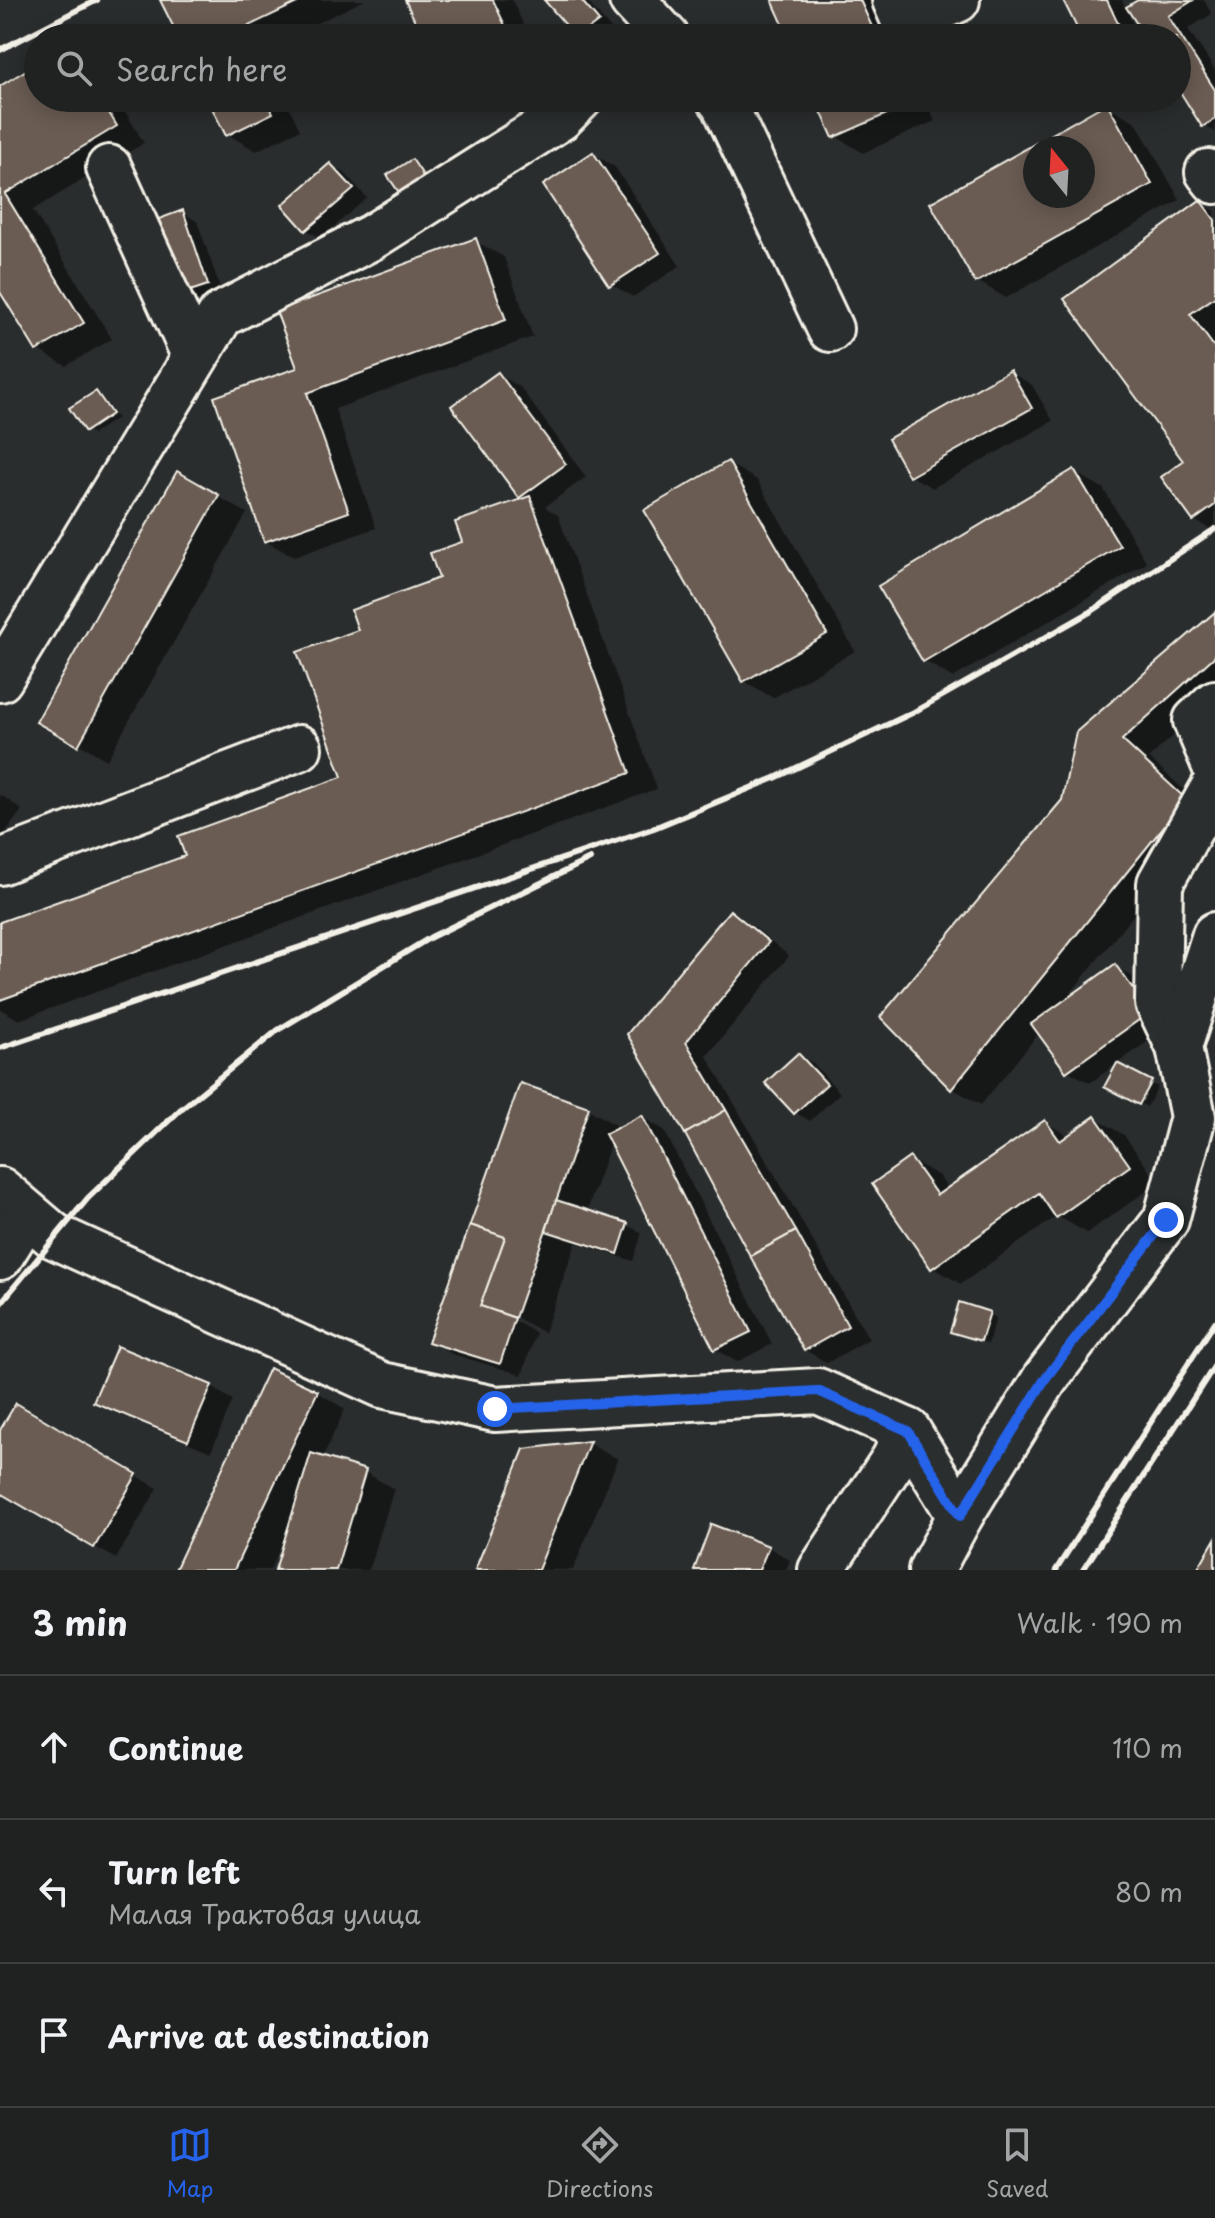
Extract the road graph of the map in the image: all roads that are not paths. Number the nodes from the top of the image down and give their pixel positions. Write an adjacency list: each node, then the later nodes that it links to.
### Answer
1 (895, 0): 2 (street)
2 (957, 0)
3 (566, 112): 7 (street)
4 (726, 112): 6 (street)
5 (109, 168): 7 (street)
6 (830, 329)
7 (195, 357): 8 (street)
8 (0, 679)
9 (1215, 703): 11 (street)
10 (299, 748): 13 (street)
11 (1215, 766)
12 (1215, 785): 15 (street)
13 (0, 862)
14 (1215, 935): 15 (street)
15 (1179, 1047): 16 (street)
16 (1204, 1114): 20 (street)
17 (13, 1202): 18 (street); 19 (street)
18 (0, 1257)
19 (908, 1431): 20 (street); 21 (street)
20 (960, 1516): 22 (street)
21 (821, 1570)
22 (931, 1570)

